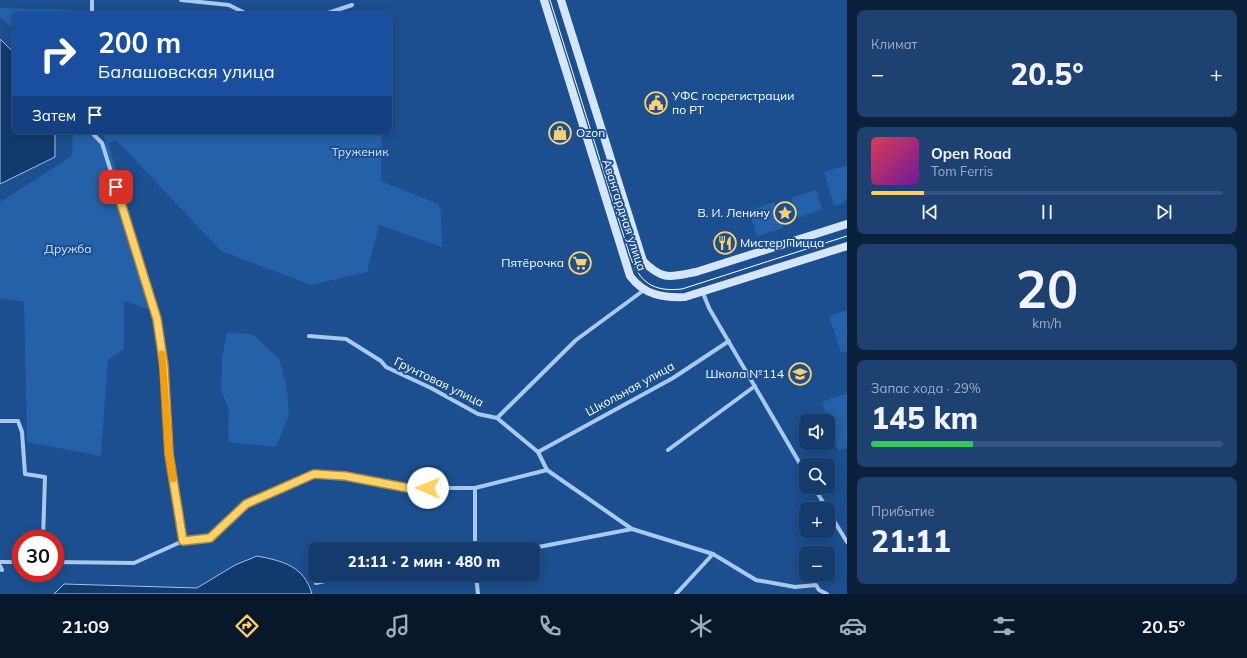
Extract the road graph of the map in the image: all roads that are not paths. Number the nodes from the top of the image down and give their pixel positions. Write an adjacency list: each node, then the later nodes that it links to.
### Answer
1 (92, 0): 8 (street)
2 (181, 0): 6 (street)
3 (227, 0): 6 (street)
4 (544, 0): 14 (main road, Авангардная улица)
5 (561, 0): 12 (main road, Авангардная улица)
6 (229, 5): 9 (street)
7 (352, 5): 10 (street)
8 (92, 12)
9 (243, 12)
10 (331, 12)
11 (93, 134): 29 (street)
12 (847, 224)
13 (847, 246): 15 (main road, Авангардная улица)
14 (644, 290): 15 (main road, Авангардная улица); 19 (street)
15 (703, 292): 17 (street)
16 (309, 336): 19 (street, Грунтовая улица)
17 (729, 341): 18 (street); 22 (street, Школьная улица)
18 (755, 386): 21 (street); 23 (street)
19 (497, 418): 22 (street, Грунтовая улица)
20 (0, 421): 28 (street)
21 (668, 450)
22 (538, 452): 24 (street, Грунтовая улица)
23 (799, 462)
24 (547, 470): 25 (street); 27 (street, Грунтовая улица)
25 (475, 488): 29 (street); 30 (street)
26 (835, 523): 31 (street)
27 (632, 529): 32 (street); 33 (street)
28 (43, 530)
29 (183, 541): 36 (street)
30 (475, 542)
31 (847, 542)
32 (540, 547)
33 (713, 554): 39 (street); 40 (street)
34 (0, 562): 35 (street)
35 (12, 562)
36 (64, 562)
37 (477, 582): 38 (street)
38 (478, 594)
39 (676, 594)
40 (827, 594)

